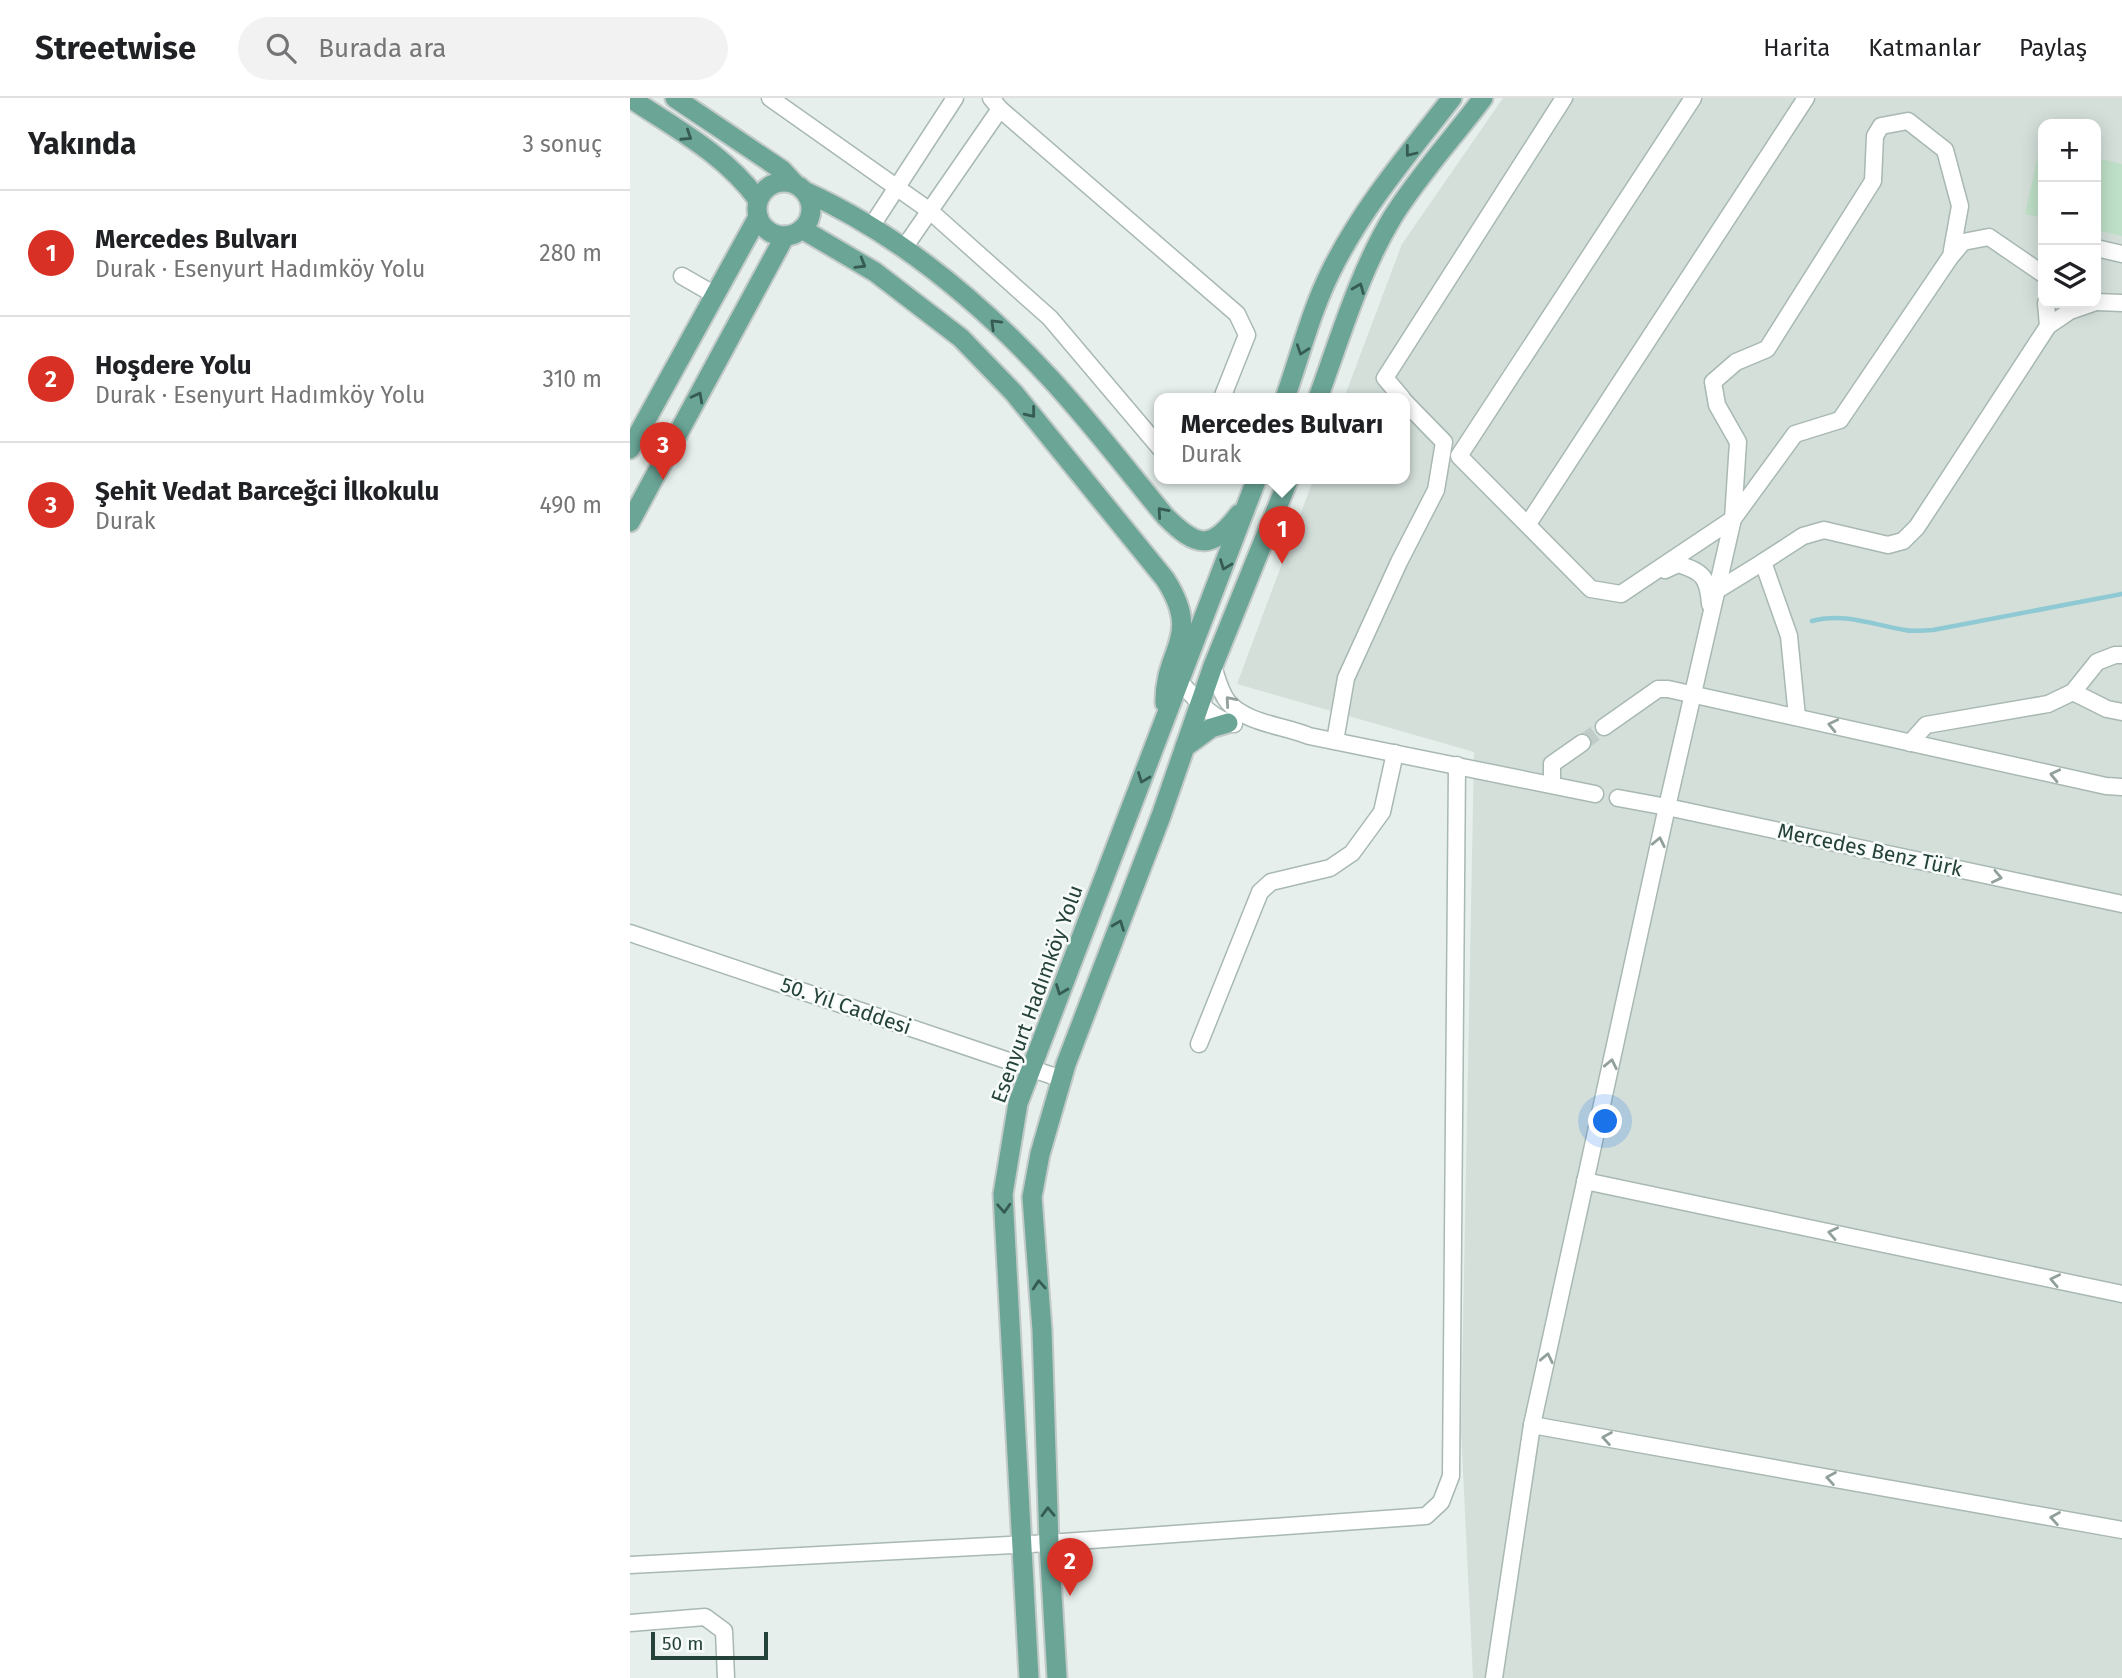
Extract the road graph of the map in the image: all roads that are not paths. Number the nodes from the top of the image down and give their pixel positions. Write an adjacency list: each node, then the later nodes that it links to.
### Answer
1 (630, 98): 13 (main road, one-way to 13)
2 (675, 98): 11 (main road)
3 (771, 98): 12 (street)
4 (955, 98): 12 (street)
5 (1452, 98): 30 (main road, one-way to 30)
6 (1483, 98): 31 (main road, one-way to 6)
7 (1564, 98): 32 (street)
8 (1693, 98): 41 (street)
9 (1806, 98): 41 (street)
10 (995, 104): 14 (street); 29 (street)
11 (799, 187): 13 (main road); 15 (main road); 16 (main road)
12 (897, 187): 14 (street); 15 (street)
13 (758, 209): 16 (main road); 23 (main road)
14 (930, 211): 17 (street); 34 (street)
15 (871, 227): 17 (main road)
16 (794, 232): 40 (main road, one-way to 16); 54 (main road, one-way to 54)
17 (904, 248): 38 (main road, one-way to 17)
18 (2101, 249): 19 (street)
19 (2122, 254)
20 (1951, 256): 21 (street); 39 (street); 39 (street)
21 (2038, 271)
22 (682, 276): 23 (street)
23 (715, 295): 35 (main road)
24 (2101, 302): 25 (street)
25 (2122, 303)
26 (2046, 308): 28 (street)
27 (2076, 308): 28 (street)
28 (2048, 326): 42 (street)
29 (1224, 393)
30 (1287, 393)
31 (1320, 393)
32 (1398, 393)
33 (1410, 406): 58 (street)
34 (1154, 441)
35 (630, 449)
36 (1255, 484): 38 (main road, Esenyurt Hadımköy Yolu)
37 (1287, 484): 47 (main road)
38 (1250, 499): 48 (main road, Esenyurt Hadımköy Yolu, one-way to 48)
39 (1733, 519): 43 (street); 44 (street)
40 (630, 522)
41 (1528, 524): 43 (street)
42 (1763, 562): 44 (street); 53 (street)
43 (1646, 578): 45 (street)
44 (1716, 591): 45 (street)
45 (1710, 617): 50 (street)
46 (2122, 655): 49 (street)
47 (1213, 667): 51 (main road); 57 (street, one-way to 47)
48 (1180, 682): 51 (street); 54 (main road, Esenyurt Hadımköy Yolu)
49 (2073, 692): 52 (street); 60 (street)
50 (1693, 694): 53 (street); 56 (street); 68 (street)
51 (1200, 704): 55 (street); 61 (main road)
52 (2122, 712)
53 (1797, 717): 60 (street, one-way to 53)
54 (1166, 720): 72 (main road, Esenyurt Hadımköy Yolu, one-way to 72)
55 (1228, 723): 57 (street); 61 (main road)
56 (1604, 727)
57 (1309, 736): 58 (street)
58 (1335, 741): 62 (street)
59 (1582, 743): 64 (street)
60 (1910, 743): 65 (street, one-way to 60)
61 (1185, 747): 73 (main road, one-way to 61)
62 (1395, 753): 63 (street); 71 (street)
63 (1457, 765): 64 (street); 79 (street)
64 (1552, 784): 66 (street)
65 (2122, 787)
66 (1595, 794)
67 (1618, 798): 68 (street, Mercedes Benz Türk)
68 (1667, 807): 69 (street, Mercedes Benz Türk, one-way to 69); 74 (street, one-way to 68)
69 (2122, 904)
70 (630, 934): 72 (street, 50. Yıl Caddesi)
71 (1199, 1044)
72 (1031, 1069): 73 (street, 50. Yıl Caddesi); 78 (main road, Esenyurt Hadımköy Yolu, one-way to 78)
73 (1062, 1079): 79 (main road, one-way to 73)
74 (1585, 1181): 75 (street, one-way to 74); 76 (street, one-way to 74)
75 (2122, 1294)
76 (1532, 1425): 77 (street, one-way to 76); 85 (street)
77 (2122, 1530)
78 (1021, 1543): 79 (street); 80 (street); 83 (main road, Esenyurt Hadımköy Yolu)
79 (1049, 1543): 84 (main road)
80 (630, 1565)
81 (630, 1623): 82 (street)
82 (726, 1678)
83 (1029, 1678)
84 (1057, 1678)
85 (1494, 1678)

